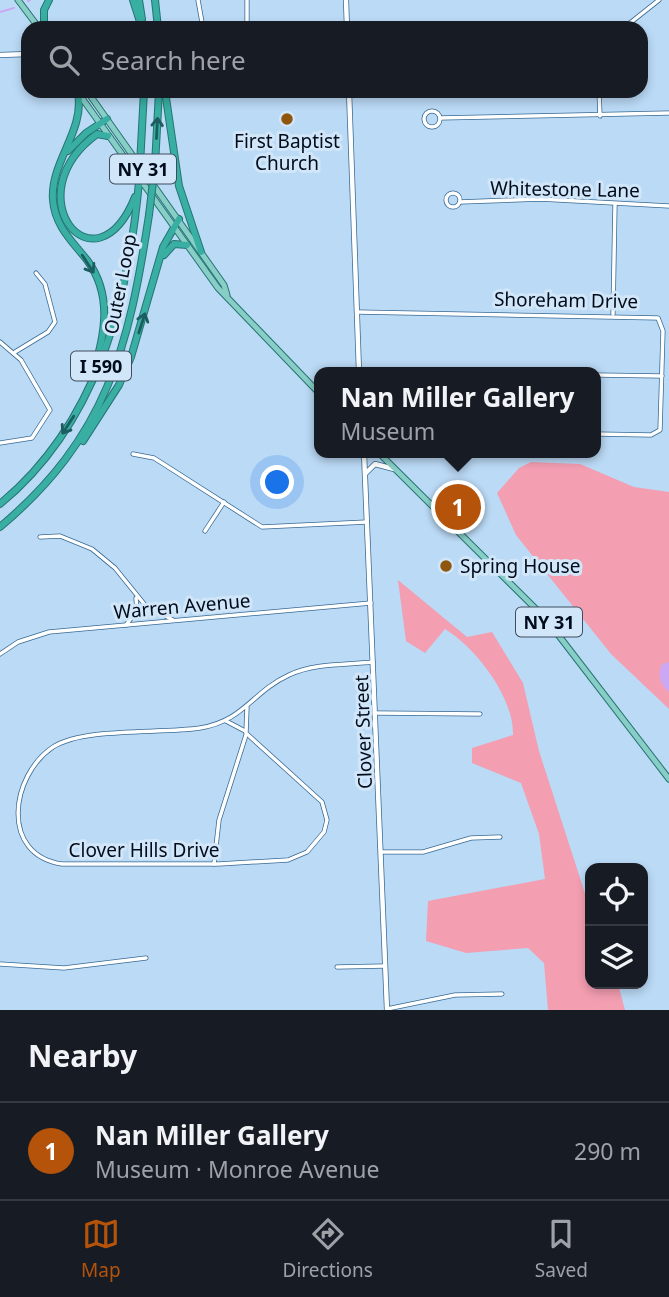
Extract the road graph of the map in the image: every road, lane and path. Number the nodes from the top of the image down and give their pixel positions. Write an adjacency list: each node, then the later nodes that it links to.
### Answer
1 (18, 0): 10 (main road)
2 (49, 0): 11 (highway)
3 (132, 0): 12 (highway)
4 (139, 0): 13 (highway)
5 (155, 0): 14 (highway)
6 (198, 0): 15 (street)
7 (247, 0): 16 (street)
8 (346, 0): 17 (main road)
9 (659, 0): 18 (street)
10 (33, 21)
11 (44, 21)
12 (140, 21)
13 (141, 21)
14 (157, 21)
15 (202, 21)
16 (247, 21)
17 (347, 21)
18 (632, 21)
19 (21, 54): 20 (main road)
20 (0, 55)
21 (78, 98): 35 (highway)
22 (81, 98): 33 (main road, NY 31)
23 (92, 98): 32 (main road, NY 31)
24 (144, 98): 36 (highway, bridge)
25 (159, 98): 58 (highway, Outer Loop / I 590, one-way to 25, bridge)
26 (166, 98): 43 (highway)
27 (349, 98): 47 (main road)
28 (599, 98): 30 (street)
29 (669, 113): 30 (street)
30 (600, 116): 31 (street)
31 (440, 118): 31 (street)
32 (107, 119): 33 (highway); 40 (main road, NY 31)
33 (99, 124): 34 (main road, NY 31); 35 (highway)
34 (108, 136): 36 (highway); 41 (main road, NY 31)
35 (63, 158): 55 (highway, one-way to 55)
36 (136, 197): 55 (highway, Outer Loop / I 590)
37 (460, 202): 37 (street, Whitestone Lane); 38 (street, Whitestone Lane)
38 (615, 204): 39 (street, Whitestone Lane); 48 (street)
39 (669, 206)
40 (179, 219): 41 (highway); 43 (main road, NY 31)
41 (176, 228): 42 (main road, NY 31); 44 (highway)
42 (187, 244): 44 (highway); 46 (main road, NY 31)
43 (201, 252): 46 (main road, NY 31)
44 (157, 270): 58 (highway, one-way to 44)
45 (36, 273): 50 (street)
46 (227, 295): 54 (main road, NY 31)
47 (357, 312): 48 (street, Shoreham Drive); 51 (main road)
48 (612, 315): 53 (street, Shoreham Drive)
49 (0, 342): 50 (street)
50 (15, 352): 57 (street)
51 (359, 367)
52 (601, 375): 53 (street)
53 (662, 376): 56 (street, Shoreham Drive)
54 (314, 388)
55 (87, 395): 65 (highway, Outer Loop / I 590, one-way to 65)
56 (601, 434)
57 (0, 443)
58 (77, 447): 67 (highway, Outer Loop / I 590)
59 (133, 454): 64 (street)
60 (364, 458): 63 (main road, Clover Street)
61 (384, 458): 62 (main road, NY 31)
62 (396, 470): 63 (main road); 81 (main road, NY 31)
63 (365, 477): 66 (main road, Clover Street)
64 (224, 502): 66 (street); 68 (street)
65 (0, 504)
66 (367, 522): 71 (main road, Clover Street)
67 (0, 527)
68 (205, 531)
69 (40, 537): 70 (street)
70 (135, 596): 72 (street); 73 (street)
71 (371, 603): 72 (street, Warren Avenue); 75 (main road, Clover Street)
72 (175, 620): 73 (street, Warren Avenue)
73 (126, 625): 74 (street, Warren Avenue)
74 (0, 654)
75 (375, 662): 76 (street, Clover Hills Drive); 77 (main road, Clover Street)
76 (247, 707): 79 (street, Clover Hills Drive); 80 (street)
77 (376, 713): 78 (street); 83 (main road, Clover Street)
78 (480, 714)
79 (226, 721): 80 (street, Clover Hills Drive); 84 (street, Clover Hills Drive)
80 (245, 732): 84 (street); 84 (street, Clover Hills Drive)
81 (669, 779)
82 (500, 837): 83 (street)
83 (381, 852): 87 (main road, Clover Street)
84 (214, 864)
85 (146, 958): 86 (street)
86 (0, 964)
87 (385, 966): 88 (street); 90 (main road, Clover Street)
88 (337, 967)
89 (502, 994): 90 (street)
90 (387, 1010)

